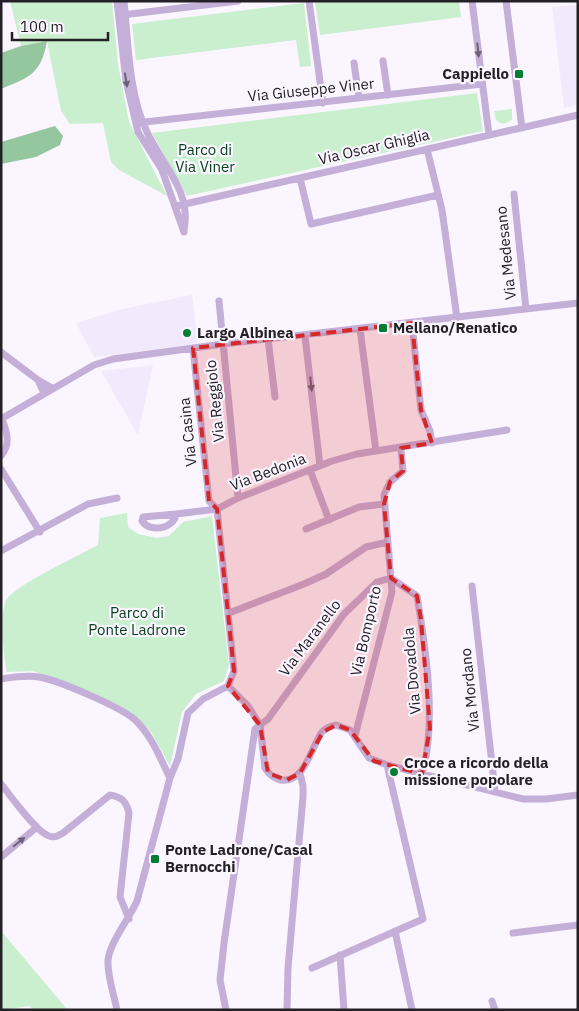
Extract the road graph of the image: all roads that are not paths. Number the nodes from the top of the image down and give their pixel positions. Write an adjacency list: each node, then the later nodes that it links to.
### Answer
1 (117, 1): 8 (street)
2 (124, 1): 8 (street)
3 (238, 1): 7 (street)
4 (310, 1): 14 (street)
5 (472, 1): 11 (street, one-way to 11)
6 (506, 1): 17 (street)
7 (210, 3): 8 (street)
8 (122, 15): 16 (street)
9 (383, 61): 12 (street)
10 (354, 63): 13 (street)
11 (482, 84): 12 (street, Via Giuseppe Viner); 18 (street)
12 (388, 95): 13 (street, Via Giuseppe Viner)
13 (359, 98): 14 (street, Via Giuseppe Viner)
14 (322, 103): 16 (street, Via Giuseppe Viner)
15 (578, 115): 17 (street, Via Oscar Ghiglia)
16 (140, 123): 20 (street, Via Oscar Ghiglia)
17 (522, 128): 18 (street, Via Oscar Ghiglia)
18 (489, 135): 19 (street, Via Oscar Ghiglia)
19 (427, 149): 20 (street, Via Oscar Ghiglia); 22 (street)
20 (300, 178): 22 (street)
21 (514, 194): 25 (street, Via Medesano)
22 (438, 195): 26 (street)
23 (219, 301): 31 (street, Via Reggiolo)
24 (578, 303): 25 (street)
25 (526, 309): 26 (street)
26 (457, 318): 27 (street)
27 (412, 323): 28 (street); 40 (street)
28 (360, 329): 29 (street); 42 (street)
29 (306, 336): 30 (street); 44 (street, one-way to 44)
30 (268, 339): 31 (street); 37 (street)
31 (223, 344): 32 (street); 48 (street, Via Reggiolo)
32 (193, 348): 35 (street); 50 (street, Via Casina)
33 (1, 352): 34 (street)
34 (38, 380): 35 (street); 36 (street)
35 (52, 388): 36 (street)
36 (44, 393): 38 (street)
37 (275, 397)
38 (1, 419): 43 (street)
39 (507, 430): 40 (street, Via Bedonia)
40 (432, 443): 41 (street, Via Bedonia)
41 (401, 448): 42 (street, Via Bedonia); 49 (street, Via Bomporto)
42 (376, 451): 44 (street, Via Bedonia)
43 (1, 456)
44 (320, 466): 46 (street, Via Bedonia)
45 (1, 469): 54 (street)
46 (310, 470): 48 (street, Via Bedonia); 52 (street)
47 (117, 498): 54 (street)
48 (238, 498): 50 (street, Via Bedonia)
49 (384, 504): 52 (street); 55 (street, Via Bomporto)
50 (217, 509): 51 (street); 59 (street, Via Bedonia)
51 (176, 514)
52 (329, 520): 53 (street)
53 (306, 530)
54 (40, 532): 56 (street)
55 (388, 542): 57 (street, Via Bomporto); 59 (street)
56 (1, 551)
57 (391, 578): 62 (street, Via Maranello); 63 (street, Via Bomporto); 66 (street, Via Dovadola)
58 (472, 586): 69 (street, Via Mordano)
59 (229, 613): 61 (street, Via Bedonia)
60 (1, 679): 67 (street)
61 (228, 686): 62 (street); 67 (street)
62 (260, 725): 65 (street); 81 (street)
63 (355, 736): 64 (street); 65 (street)
64 (388, 765): 66 (street); 75 (street)
65 (300, 773): 82 (street)
66 (422, 774): 69 (street)
67 (170, 778): 73 (street)
68 (1, 784): 71 (street)
69 (495, 791): 70 (street)
70 (578, 795)
71 (37, 827): 72 (street, one-way to 71); 73 (street)
72 (1, 857)
73 (129, 919): 80 (street)
74 (578, 925): 76 (street)
75 (395, 931): 77 (street); 84 (street)
76 (513, 933)
77 (340, 956): 78 (street); 83 (street)
78 (312, 968)
79 (492, 1001): 85 (street)
80 (117, 1010)
81 (226, 1010)
82 (287, 1010)
83 (344, 1010)
84 (412, 1010)
85 (494, 1010)

